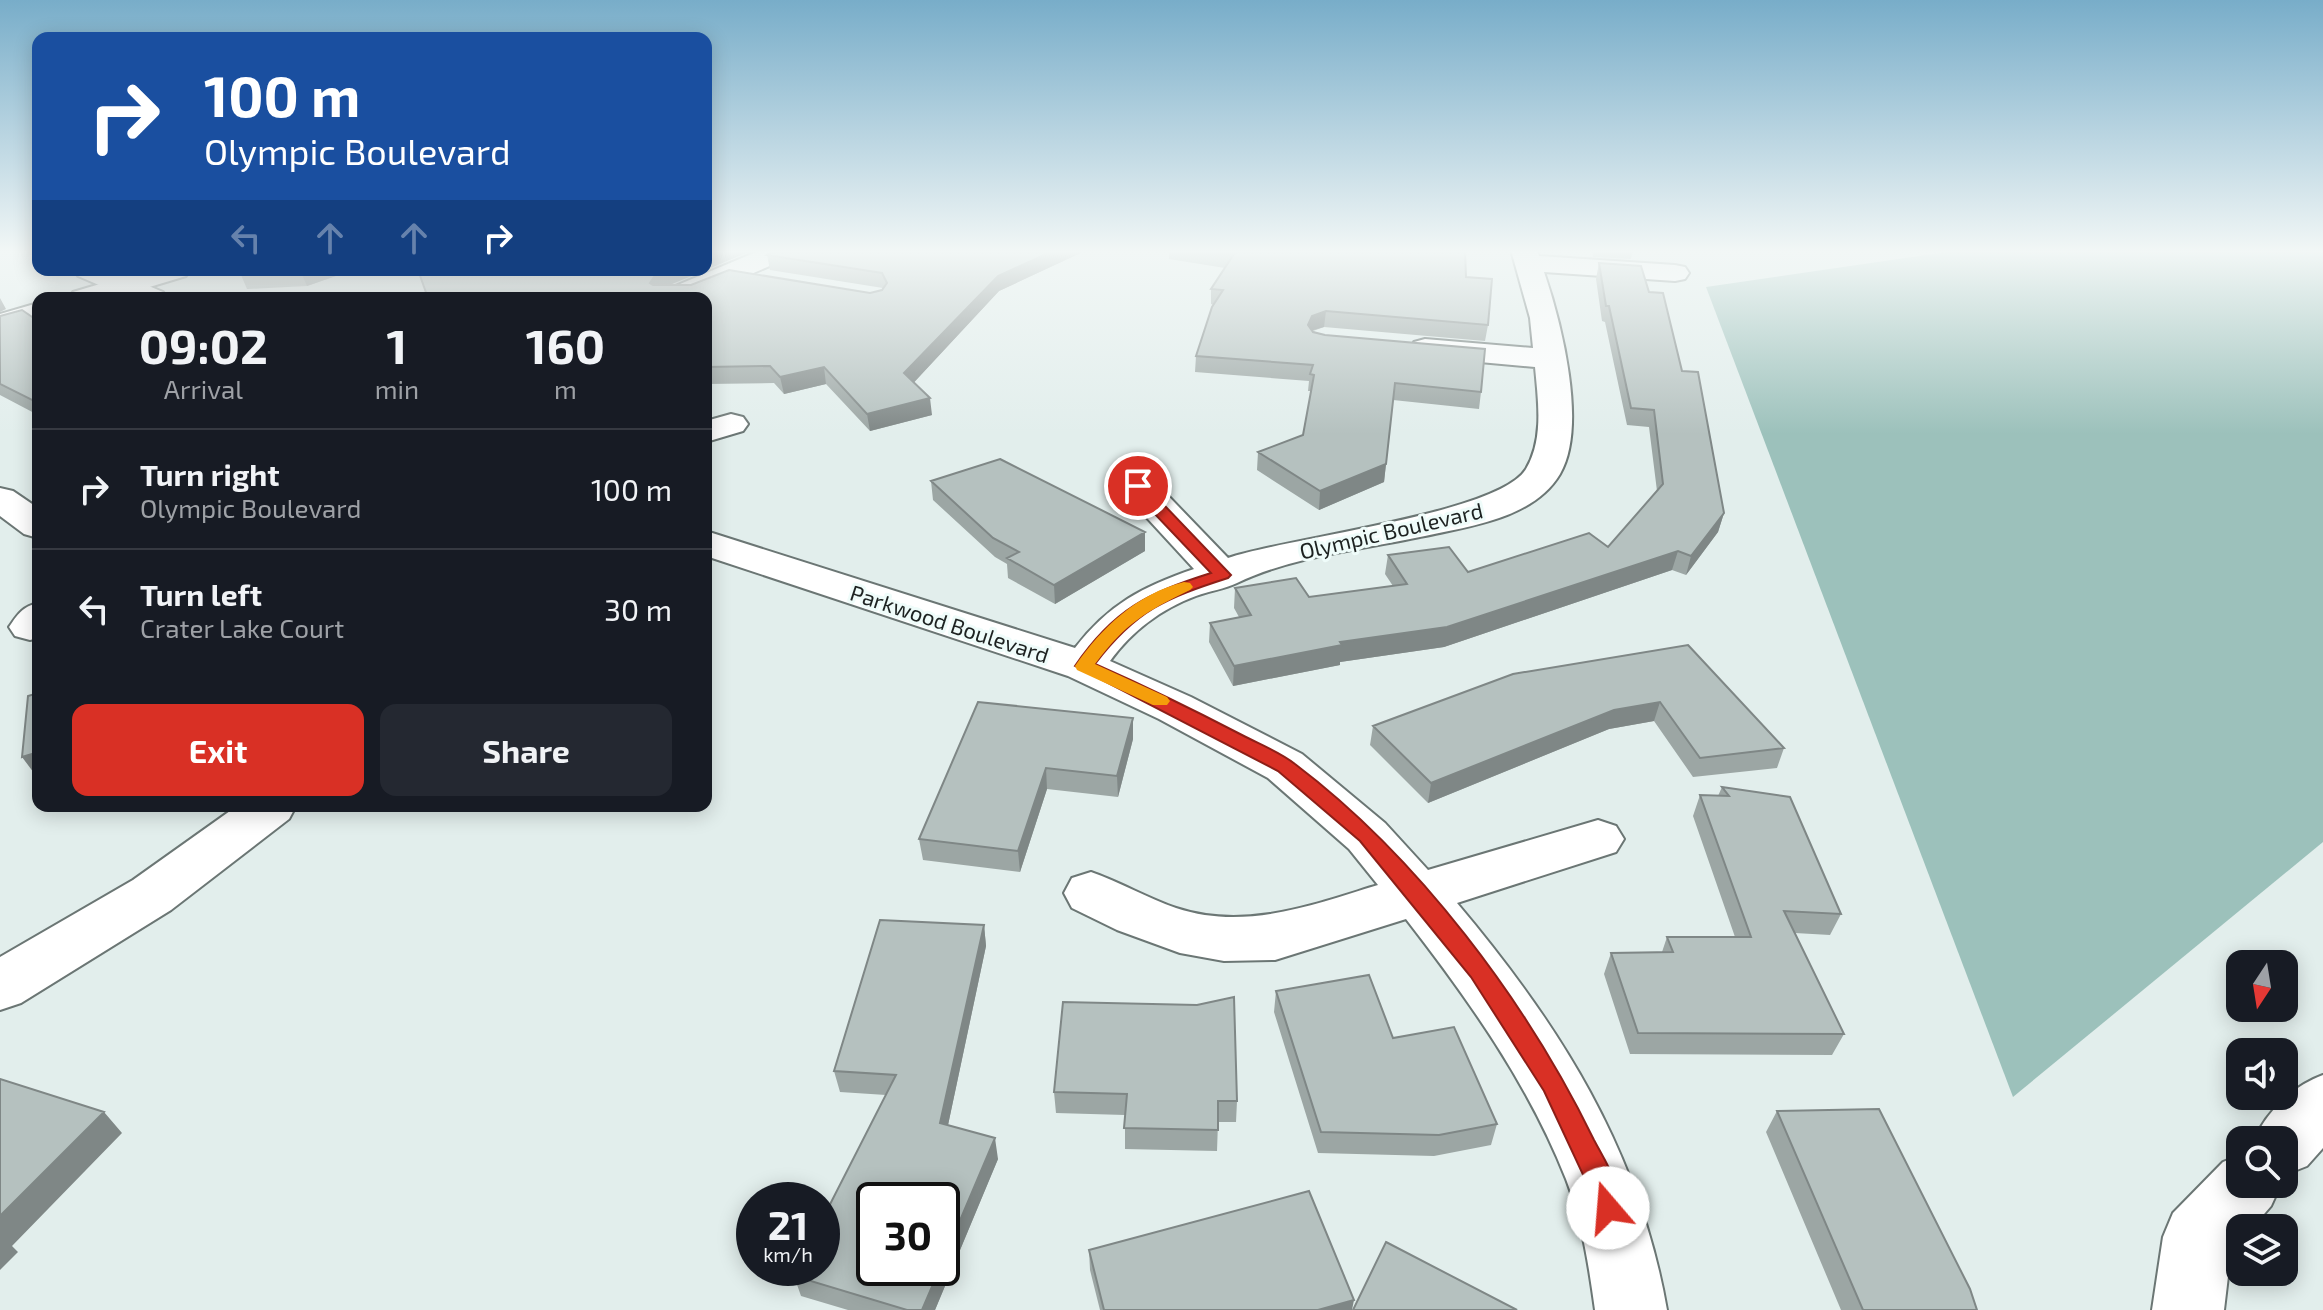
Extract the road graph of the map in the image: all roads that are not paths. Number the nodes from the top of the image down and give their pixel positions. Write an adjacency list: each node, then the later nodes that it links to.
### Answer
1 (1543, 311): 5 (street, Olympic Boulevard)
2 (32, 314): 3 (street)
3 (0, 323)
4 (1400, 345): 5 (street)
5 (1550, 359): 10 (street, Olympic Boulevard)
6 (1138, 486): 10 (street)
7 (0, 499): 8 (street)
8 (32, 522)
9 (712, 545): 11 (street, Parkwood Boulevard)
10 (1222, 575): 11 (street, Olympic Boulevard)
11 (1084, 666): 15 (street, Parkwood Boulevard)
12 (264, 812): 16 (street)
13 (1598, 839): 15 (street)
14 (1091, 893): 15 (street)
15 (1419, 896): 20 (street, Parkwood Boulevard)
16 (0, 986)
17 (2323, 1103): 18 (street)
18 (2298, 1130)
19 (2234, 1198): 21 (street)
20 (1631, 1310)
21 (2188, 1310)

